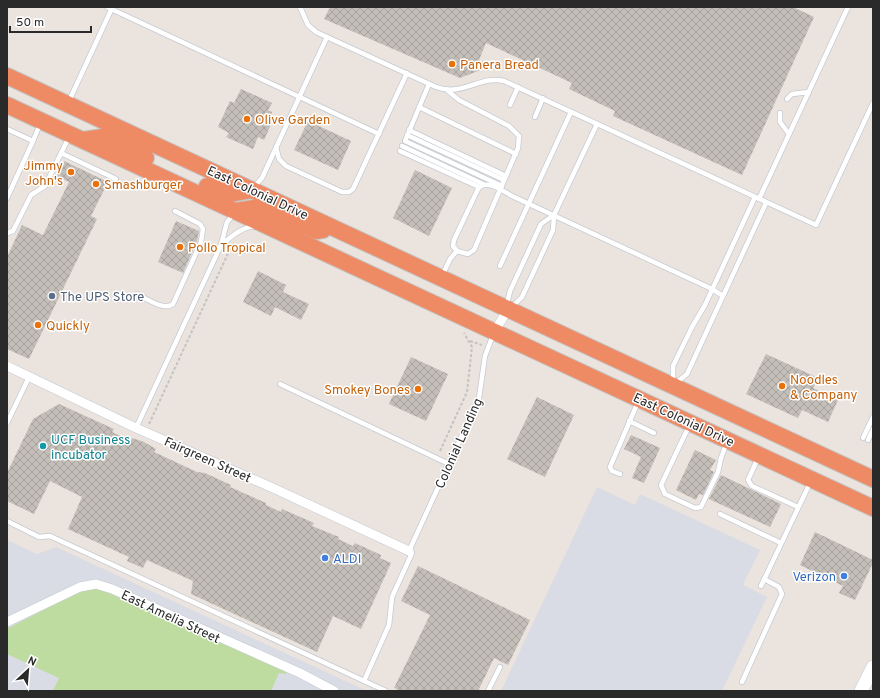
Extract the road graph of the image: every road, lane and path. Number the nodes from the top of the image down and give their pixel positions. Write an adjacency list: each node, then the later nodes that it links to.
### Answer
1 (300, 7): 4 (lane)
2 (848, 7): 10 (lane)
3 (110, 8): 11 (lane); 15 (lane)
4 (327, 37): 5 (lane); 11 (lane)
5 (407, 73): 7 (lane); 25 (lane)
6 (7, 76): 15 (highway, East Colonial Drive)
7 (430, 84): 9 (lane); 18 (lane)
8 (518, 87): 9 (lane); 12 (lane); 17 (lane)
9 (448, 91): 33 (lane)
10 (809, 92): 13 (lane); 26 (lane)
11 (299, 96): 25 (lane); 30 (lane)
12 (543, 98): 19 (lane); 21 (lane)
13 (787, 99)
14 (873, 103): 41 (lane)
15 (68, 104): 38 (highway, East Colonial Drive)
16 (7, 105): 22 (highway, East Colonial Drive)
17 (510, 105)
18 (419, 107): 27 (lane); 33 (lane)
19 (571, 112): 23 (lane); 42 (lane)
20 (780, 113): 26 (lane)
21 (535, 117)
22 (42, 121): 28 (highway, East Colonial Drive); 29 (lane)
23 (597, 124): 40 (lane); 45 (lane)
24 (7, 129): 29 (lane)
25 (379, 134): 30 (lane)
26 (789, 134): 40 (lane)
27 (407, 136): 34 (lane); 37 (lane)
28 (77, 137): 32 (lane); 38 (highway); 43 (highway, East Colonial Drive)
29 (32, 141): 39 (lane)
30 (276, 147): 38 (lane)
31 (401, 148): 36 (lane)
32 (61, 153): 35 (lane); 48 (lane)
33 (516, 154): 34 (lane)
34 (505, 178): 37 (lane)
35 (116, 179)
36 (481, 185): 37 (lane); 51 (lane)
37 (501, 188): 42 (lane); 51 (lane)
38 (252, 190): 47 (highway, East Colonial Drive)
39 (7, 198)
40 (757, 198): 41 (lane); 54 (lane)
41 (766, 202): 56 (lane)
42 (529, 203): 45 (lane); 52 (lane)
43 (236, 211): 46 (highway, East Colonial Drive); 47 (highway); 50 (lane)
44 (175, 212): 55 (lane)
45 (554, 215): 54 (lane); 57 (lane); 57 (lane)
46 (267, 226): 50 (lane); 59 (highway, East Colonial Drive)
47 (335, 227): 53 (highway, East Colonial Drive)
48 (7, 233)
49 (233, 242): 71 (path)
50 (221, 245): 69 (lane)
51 (457, 251): 53 (lane)
52 (500, 266)
53 (441, 278): 57 (highway, East Colonial Drive)
54 (712, 289): 56 (lane); 63 (lane)
55 (137, 294)
56 (723, 296): 63 (lane)
57 (508, 309): 59 (street); 63 (highway, East Colonial Drive)
58 (461, 328): 74 (path)
59 (495, 331): 64 (highway, East Colonial Drive); 76 (lane, Colonial Landing)
60 (7, 366): 61 (street, Fairgreen Street)
61 (29, 377): 68 (lane); 69 (street, Fairgreen Street)
62 (280, 384): 76 (lane)
63 (673, 386): 78 (highway, East Colonial Drive)
64 (639, 399): 66 (lane); 67 (highway, East Colonial Drive)
65 (873, 417): 70 (lane)
66 (630, 421): 72 (lane); 77 (lane)
67 (690, 422): 73 (highway, East Colonial Drive); 73 (lane)
68 (7, 424)
69 (136, 428): 71 (street, Fairgreen Street)
70 (873, 429)
71 (146, 432): 85 (street, Fairgreen Street)
72 (654, 433)
73 (728, 440): 75 (highway, East Colonial Drive)
74 (440, 451)
75 (760, 455): 79 (highway, East Colonial Drive); 80 (lane)
76 (449, 464): 85 (lane, Colonial Landing)
77 (620, 474)
78 (873, 478)
79 (812, 479): 80 (lane); 81 (highway, East Colonial Drive)
80 (798, 507): 84 (lane)
81 (873, 508)
82 (720, 514): 84 (lane)
83 (7, 521): 91 (lane)
84 (781, 543): 86 (lane)
85 (410, 552): 91 (lane, Colonial Landing)
86 (764, 579): 87 (lane); 92 (lane)
87 (761, 586)
88 (7, 622): 93 (street, East Amelia Street)
89 (500, 667): 95 (lane)
90 (873, 667): 96 (street)
91 (364, 681): 94 (lane)
92 (742, 682)
93 (334, 691)
94 (386, 691)
95 (488, 691)
96 (861, 691)

